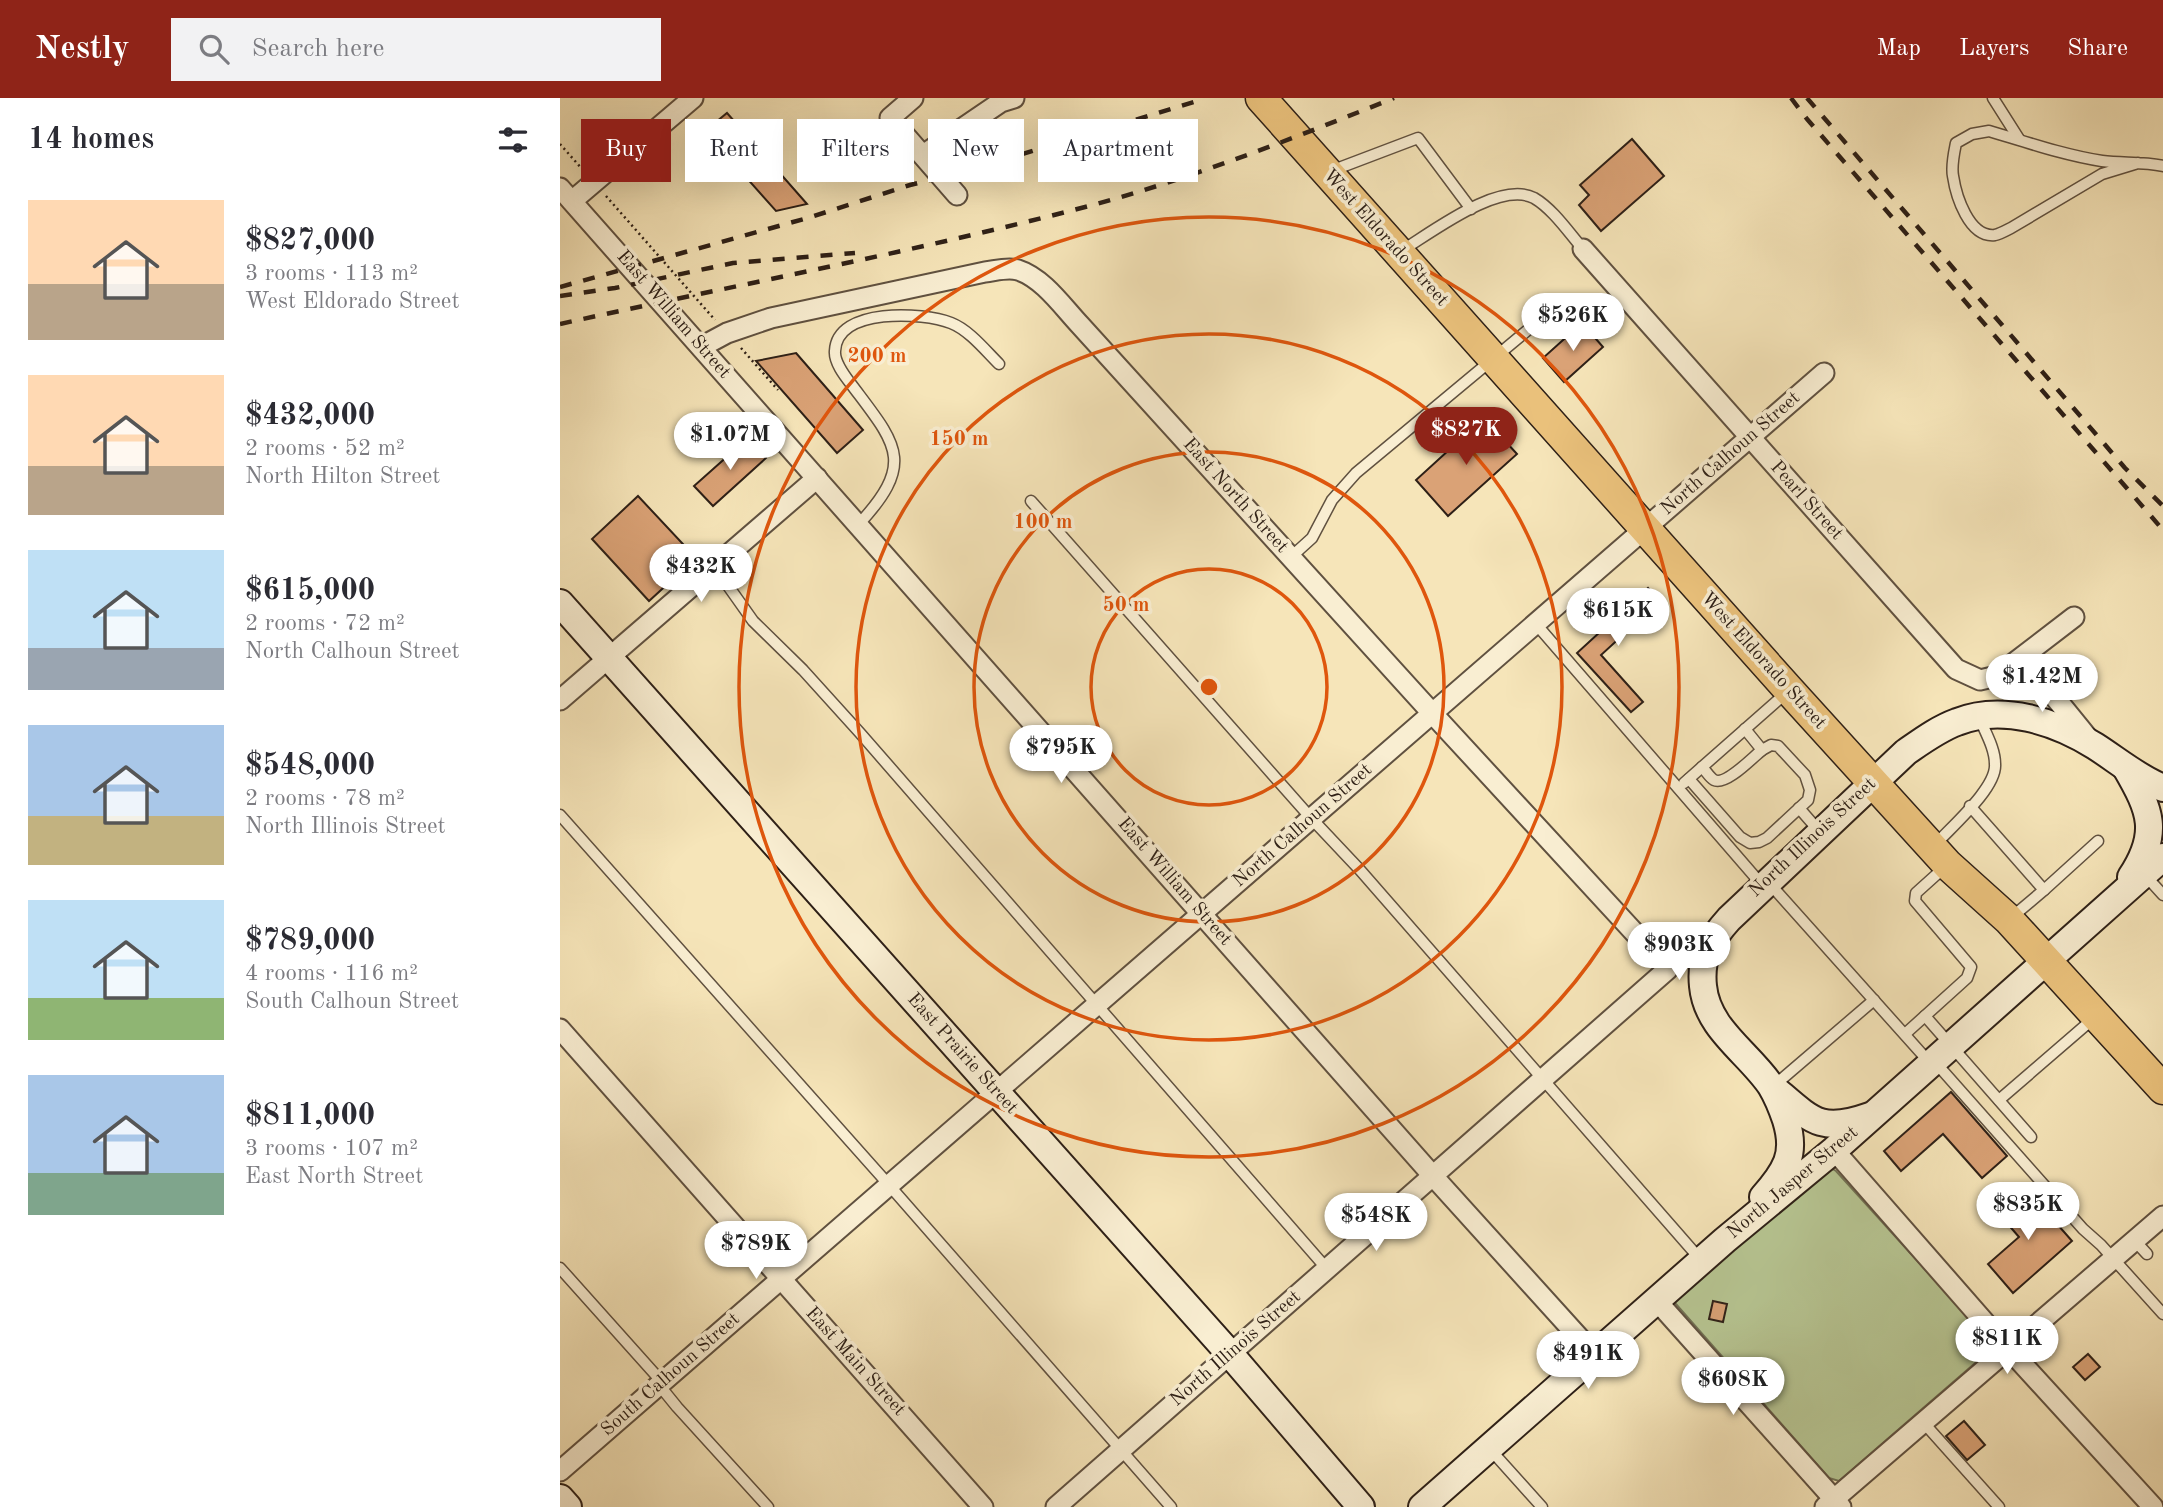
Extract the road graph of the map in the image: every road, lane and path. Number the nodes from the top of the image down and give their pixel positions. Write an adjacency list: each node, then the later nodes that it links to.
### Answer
1 (913, 98): 9 (street)
2 (1014, 98): 9 (street)
3 (1261, 98): 13 (main road, West Eldorado Street)
4 (1993, 98): 7 (lane)
5 (684, 101): 6 (street)
6 (664, 119)
7 (2019, 139): 10 (lane); 10 (lane)
8 (560, 144): 12 (path)
9 (923, 155): 16 (street)
10 (2138, 163): 11 (lane)
11 (2163, 166)
12 (581, 167)
13 (1327, 173): 17 (lane); 19 (main road, West Eldorado Street)
14 (594, 182): 15 (street); 21 (path)
15 (566, 194): 22 (street, East William Street)
16 (957, 195)
17 (1471, 209): 18 (lane); 19 (lane)
18 (1583, 249): 20 (street, Pearl Street)
19 (1397, 253): 23 (main road, West Eldorado Street)
20 (1627, 296): 23 (lane); 27 (street, Pearl Street)
21 (727, 333): 22 (street, East North Street); 26 (path); 32 (street, East North Street)
22 (701, 347): 28 (street, East William Street)
23 (1494, 358): 31 (main road, West Eldorado Street); 32 (lane)
24 (999, 364): 30 (lane)
25 (1824, 373): 27 (street, North Calhoun Street)
26 (778, 390)
27 (1750, 437): 31 (street, North Calhoun Street); 38 (street, Pearl Street)
28 (817, 478): 30 (street, East William Street); 33 (street)
29 (1031, 501): 55 (lane)
30 (858, 525): 64 (street, East William Street)
31 (1645, 529): 36 (street, North Calhoun Street); 39 (main road, West Eldorado Street)
32 (1291, 557): 41 (street, East North Street)
33 (714, 566): 37 (street); 69 (lane)
34 (560, 603): 37 (street, East Prairie Street)
35 (2074, 617): 38 (street)
36 (1536, 624): 41 (street, North Calhoun Street); 50 (lane)
37 (609, 657): 40 (street); 78 (street, East Prairie Street)
38 (2023, 657): 44 (street)
39 (1788, 690): 43 (lane); 49 (main road, West Eldorado Street)
40 (560, 700)
41 (1432, 713): 55 (street, North Calhoun Street); 67 (street, East North Street)
42 (1979, 717): 44 (street, North Illinois Street); 49 (street, North Illinois Street); 52 (lane)
43 (1745, 729): 45 (lane); 46 (lane)
44 (2093, 745): 47 (street, North Illinois Street)
45 (1762, 750): 46 (lane); 53 (lane)
46 (1702, 767): 48 (lane)
47 (2126, 767): 51 (street); 63 (street)
48 (1689, 779): 50 (lane); 53 (lane)
49 (1873, 781): 56 (street, North Illinois Street); 58 (main road, West Eldorado Street)
50 (1678, 788): 60 (lane)
51 (2163, 788)
52 (1970, 806): 58 (lane); 61 (lane)
53 (1799, 808): 56 (lane)
54 (560, 815): 84 (lane)
55 (1311, 818): 64 (street, North Calhoun Street); 75 (lane)
56 (1819, 832): 60 (street, North Illinois Street)
57 (2098, 841): 61 (lane)
58 (1940, 856): 65 (main road, West Eldorado Street); 70 (lane)
59 (2153, 866): 62 (lane); 63 (street, North Jasper Street)
60 (1765, 883): 68 (lane); 76 (street, North Illinois Street)
61 (2044, 890): 65 (lane)
62 (2163, 895)
63 (2103, 910): 66 (street, North Jasper Street)
64 (1202, 914): 69 (street, North Calhoun Street); 83 (street, East William Street)
65 (2008, 919): 66 (main road, West Eldorado Street)
66 (2047, 962): 71 (main road, West Eldorado Street); 74 (street, North Jasper Street)
67 (1668, 969): 75 (street, North Illinois Street)
68 (1874, 1000): 73 (lane); 76 (lane)
69 (1097, 1005): 78 (street, North Calhoun Street); 90 (lane)
70 (1925, 1016): 73 (lane); 74 (lane)
71 (2097, 1016): 77 (main road, West Eldorado Street); 79 (lane)
72 (560, 1029): 91 (street, East Main Street)
73 (1905, 1034): 74 (lane)
74 (1939, 1057): 79 (lane); 80 (street, North Jasper Street); 87 (lane)
75 (1544, 1078): 83 (street, North Illinois Street); 88 (lane)
76 (1770, 1085): 80 (street); 86 (street, North Illinois Street)
77 (2163, 1089)
78 (996, 1092): 84 (street, North Calhoun Street); 96 (street, East Prairie Street)
79 (2000, 1100): 81 (lane)
80 (1874, 1115): 82 (street, North Jasper Street)
81 (2031, 1137)
82 (1834, 1150): 86 (street, North Jasper Street); 94 (street)
83 (1433, 1175): 90 (street, North Illinois Street); 95 (street, East William Street)
84 (890, 1185): 91 (street, North Calhoun Street); 100 (lane)
85 (2163, 1216): 87 (street)
86 (1725, 1240): 88 (street, North Jasper Street)
87 (2113, 1259): 93 (lane); 94 (street)
88 (1702, 1261): 92 (street, North Jasper Street)
89 (560, 1268): 97 (lane)
90 (1326, 1269): 96 (street, North Illinois Street)
91 (781, 1279): 97 (street, South Calhoun Street); 106 (street, East Main Street)
92 (1657, 1300): 95 (street, North Jasper Street); 103 (street)
93 (2163, 1314)
94 (2008, 1349): 98 (street); 113 (street)
95 (1594, 1353): 99 (street, North Jasper Street)
96 (1230, 1354): 100 (street, North Illinois Street); 109 (street, East Prairie Street)
97 (662, 1382): 101 (street, South Calhoun Street); 105 (lane)
98 (1923, 1422): 103 (street); 112 (lane)
99 (1488, 1448): 110 (street, North Jasper Street); 111 (lane)
100 (1121, 1451): 107 (street, North Illinois Street); 108 (lane)
101 (560, 1471)
102 (560, 1498): 104 (street)
103 (1833, 1504)
104 (568, 1507)
105 (768, 1507)
106 (983, 1507)
107 (1056, 1507)
108 (1171, 1507)
109 (1361, 1507)
110 (1422, 1507)
111 (1542, 1507)
112 (1999, 1507)
113 (2152, 1507)

